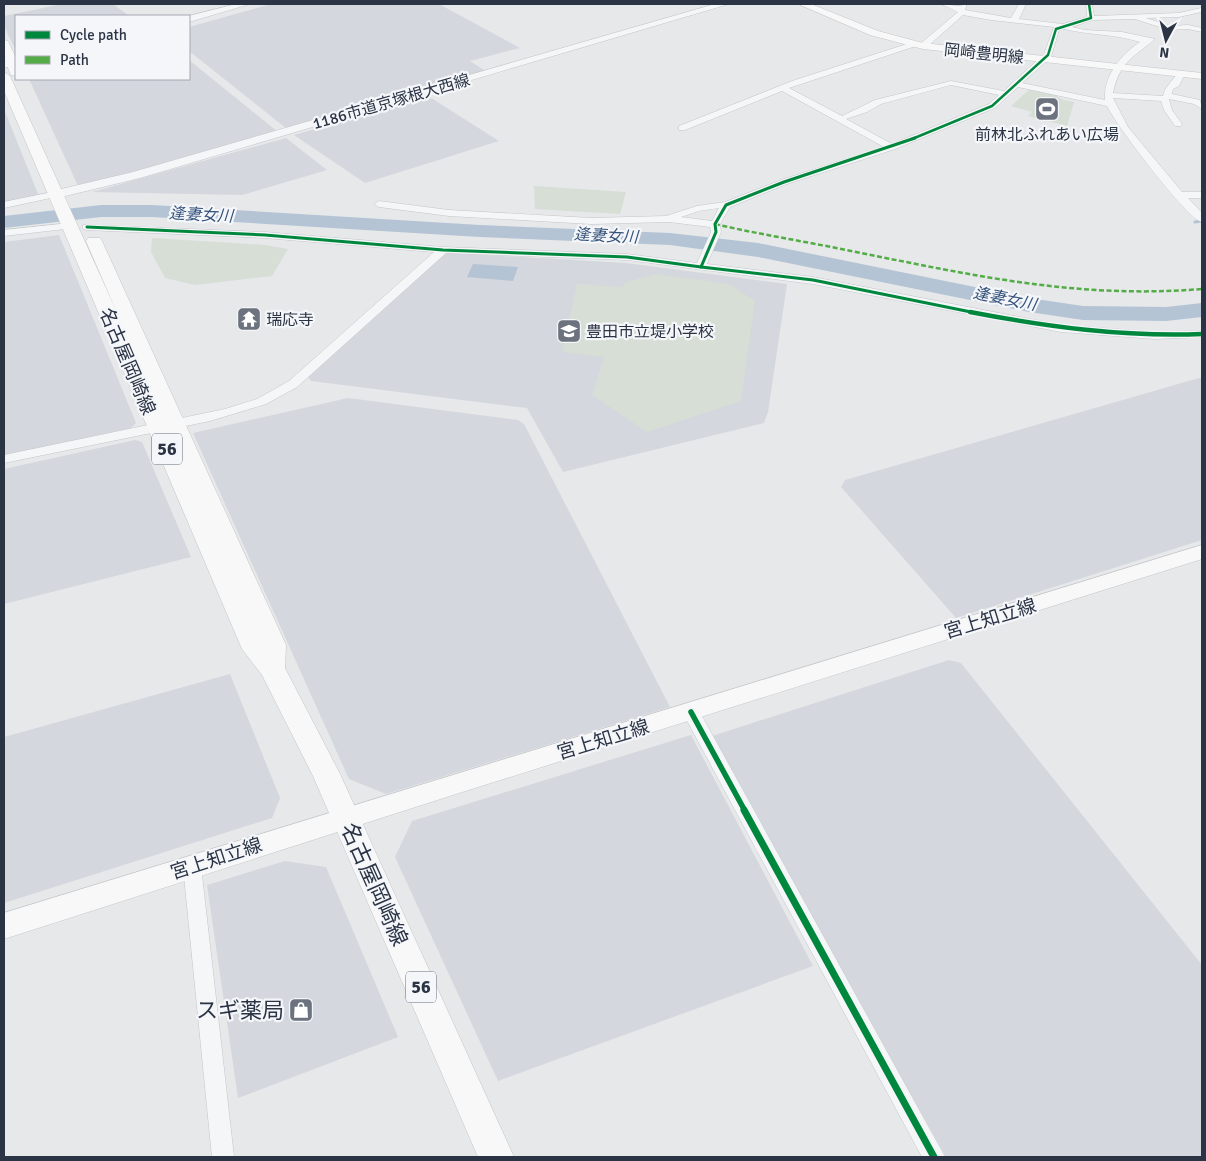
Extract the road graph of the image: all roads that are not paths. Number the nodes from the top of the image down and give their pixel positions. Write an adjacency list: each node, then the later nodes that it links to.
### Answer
1 (245, 4): 13 (street)
2 (724, 4): 41 (street, 1186市道京塚根大西線)
3 (803, 4): 21 (main road, 岡崎豊明線)
4 (944, 4): 8 (street)
5 (1023, 4): 14 (street)
6 (1090, 4): 12 (street)
7 (1180, 4): 9 (street)
8 (963, 8): 14 (street); 21 (street)
9 (1200, 11): 10 (street)
10 (1186, 15): 11 (street); 16 (street)
11 (1135, 17): 12 (street); 17 (street)
12 (1090, 18): 15 (street)
13 (190, 19)
14 (1014, 21): 15 (street)
15 (1061, 27): 19 (street); 22 (street)
16 (1188, 27): 17 (street); 18 (street)
17 (1169, 28): 19 (street)
18 (1202, 30)
19 (1145, 41): 24 (street)
20 (4, 44): 23 (main road)
21 (918, 45): 22 (main road, 岡崎豊明線); 30 (street)
22 (1042, 58): 24 (main road, 岡崎豊明線); 29 (street)
23 (12, 65)
24 (1120, 66): 25 (main road, 岡崎豊明線); 33 (street)
25 (1181, 74): 27 (main road, 岡崎豊明線); 32 (street)
26 (4, 76): 41 (main road, 名古屋岡崎線 / 56)
27 (1202, 76)
28 (19, 80): 41 (main road, 名古屋岡崎線 / 56)
29 (1016, 84): 31 (street); 33 (street)
30 (783, 88): 37 (street); 38 (street)
31 (1006, 94): 35 (street); 38 (street)
32 (1166, 97): 33 (street); 34 (street); 36 (street)
33 (1109, 99): 39 (street)
34 (1202, 106)
35 (846, 116)
36 (1178, 124)
37 (682, 128)
38 (892, 147): 44 (street)
39 (1179, 195): 40 (street); 46 (street)
40 (1202, 195)
41 (65, 197): 43 (street); 47 (main road, 名古屋岡崎線 / 56)
42 (379, 204): 45 (street)
43 (4, 205)
44 (726, 205): 45 (street); 48 (street)
45 (669, 219): 48 (street)
46 (1202, 219)
47 (78, 225): 49 (street); 50 (street); 53 (main road, 名古屋岡崎線 / 56)
48 (716, 228): 51 (street)
49 (4, 233)
50 (443, 250): 51 (street); 53 (street)
51 (702, 264): 52 (street)
52 (1202, 334)
53 (166, 425): 54 (street); 57 (main road, 名古屋岡崎線 / 56)
54 (4, 459)
55 (1202, 552): 56 (main road, 宮上知立線)
56 (690, 712): 57 (main road, 宮上知立線); 62 (street)
57 (345, 817): 58 (main road, 宮上知立線); 61 (main road, 名古屋岡崎線 / 56)
58 (192, 866): 59 (main road, 宮上知立線); 60 (street)
59 (4, 926)
60 (223, 1157)
61 (496, 1157)
62 (934, 1157)

